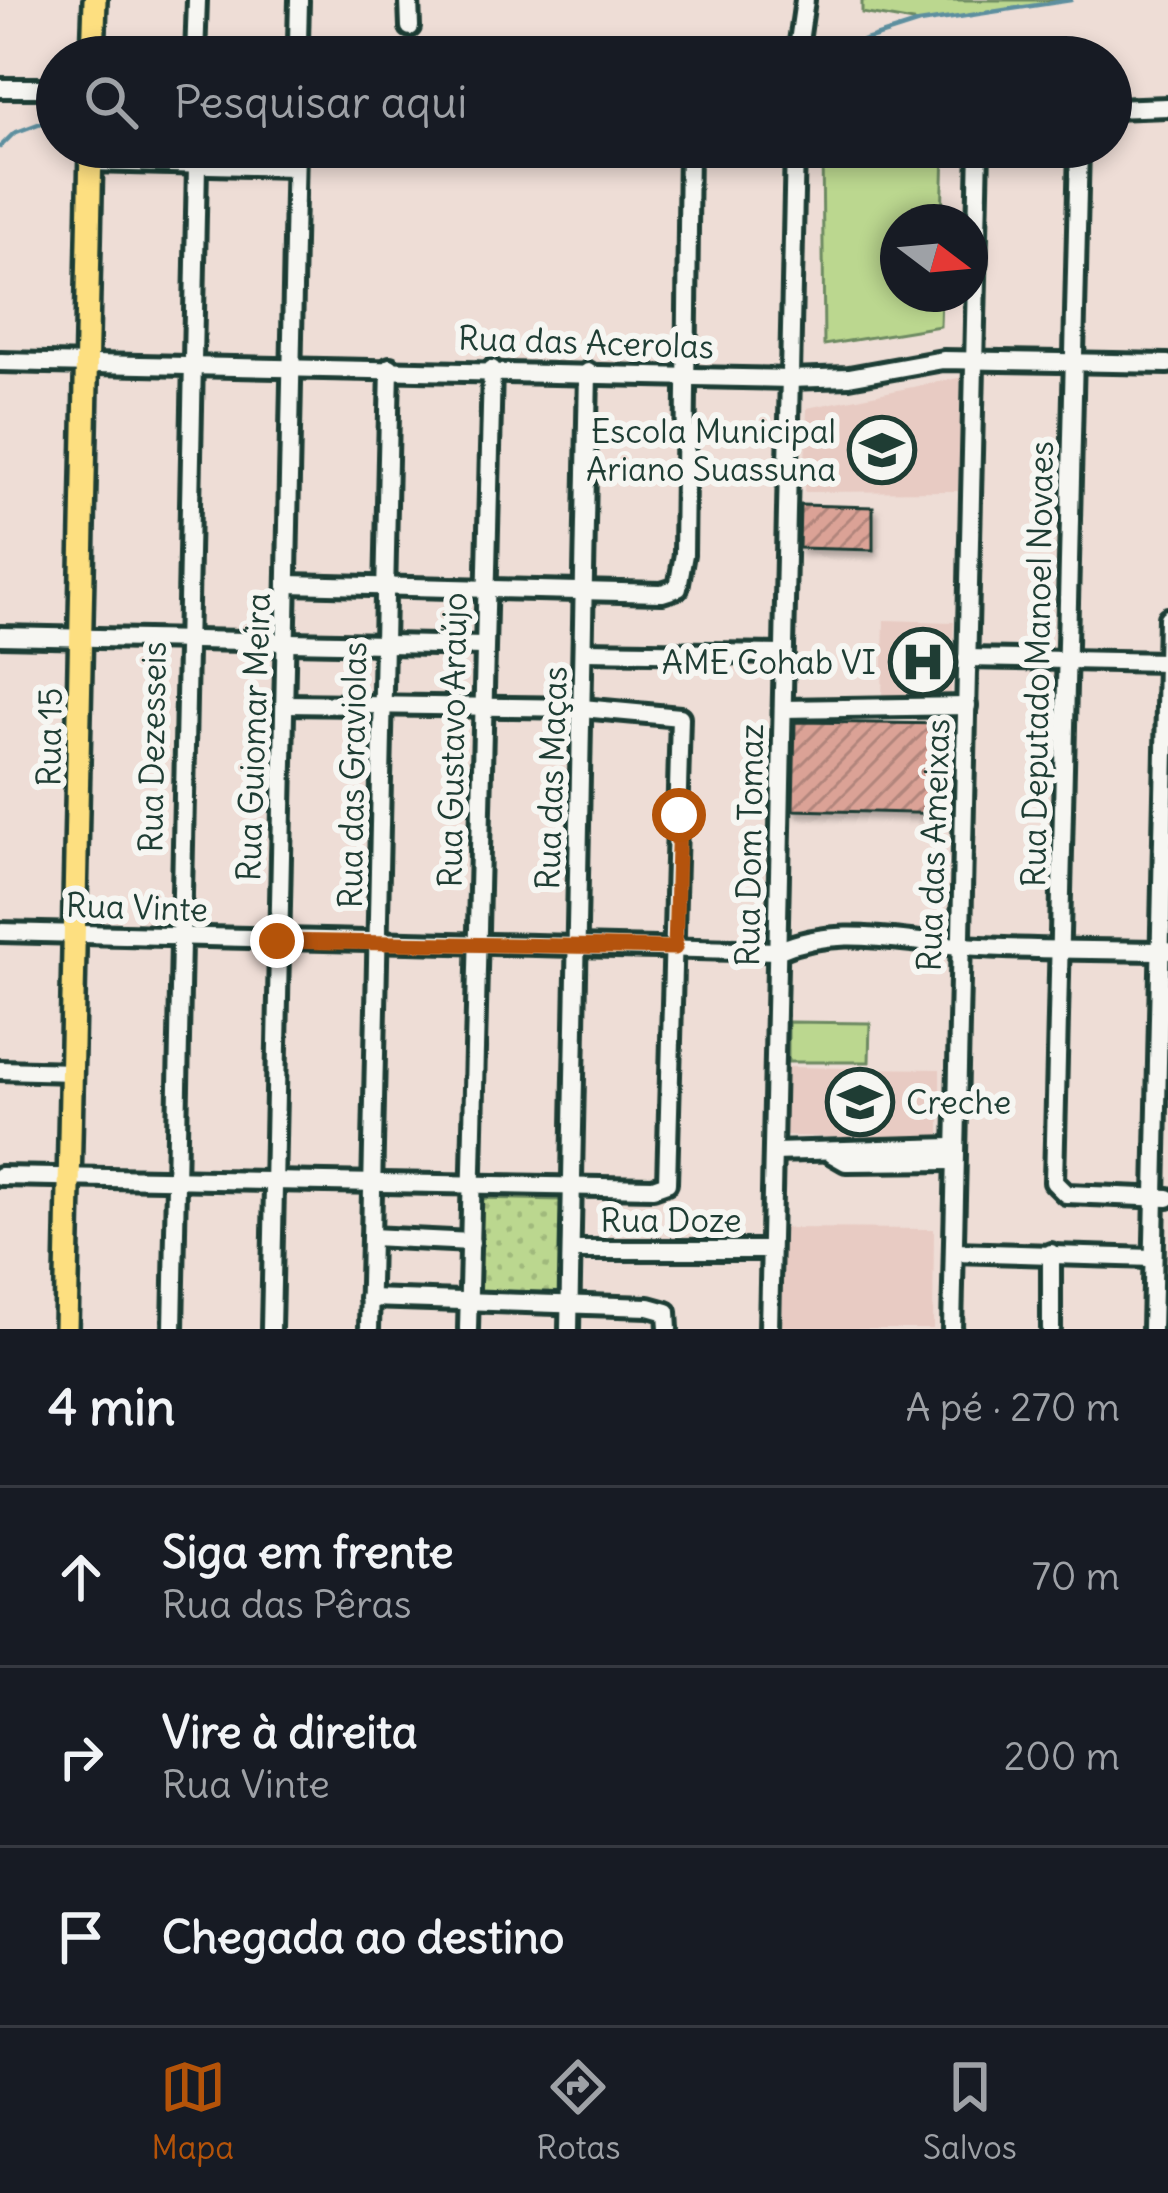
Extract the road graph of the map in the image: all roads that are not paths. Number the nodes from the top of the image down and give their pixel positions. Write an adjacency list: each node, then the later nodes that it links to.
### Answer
1 (94, 0): 7 (main road)
2 (197, 0): 8 (street)
3 (299, 0): 9 (street)
4 (409, 0): 6 (street)
5 (805, 0): 10 (street)
6 (410, 27)
7 (93, 36)
8 (196, 36)
9 (298, 36)
10 (799, 36)
11 (0, 88): 12 (street)
12 (36, 88)
13 (1168, 107): 14 (street)
14 (1132, 109)
15 (91, 168): 25 (main road, Rua 15)
16 (197, 168): 26 (street, Rua Dezesseis)
17 (294, 168): 28 (street, Rua Guiomar Meira)
18 (688, 168): 32 (street)
19 (795, 168): 33 (street, Rua Dom Tomaz)
20 (979, 168): 22 (street, Rua das Ameixas)
21 (1079, 168): 24 (street, Rua Deputado Manoel Novaes)
22 (975, 361): 24 (street, Rua das Acerolas); 33 (street, Rua das Acerolas); 47 (street, Rua das Ameixas)
23 (0, 362): 25 (street, Rua das Acerolas)
24 (1074, 362): 27 (street, Rua das Acerolas); 48 (street, Rua Deputado Manoel Novaes)
25 (89, 364): 26 (street, Rua das Acerolas); 40 (main road, Rua 15)
26 (191, 364): 28 (street, Rua das Acerolas); 41 (street, Rua Dezesseis)
27 (1168, 364)
28 (290, 366): 29 (street, Rua das Acerolas); 34 (street, Rua Guiomar Meira)
29 (390, 367): 30 (street, Rua das Acerolas); 35 (street, Rua das Graviolas)
30 (491, 369): 31 (street, Rua das Acerolas); 36 (street, Rua Gustavo Araújo)
31 (588, 372): 32 (street, Rua das Acerolas); 37 (street, Rua das Maças)
32 (687, 375): 33 (street, Rua das Acerolas); 37 (street)
33 (790, 380): 46 (street, Rua Dom Tomaz)
34 (288, 584): 35 (street); 43 (street, Rua Guiomar Meira)
35 (386, 585): 36 (street); 42 (street, Rua das Graviolas)
36 (486, 585): 37 (street); 44 (street, Rua Gustavo Araújo)
37 (584, 590): 45 (street, Rua das Maças)
38 (1168, 618): 49 (street)
39 (0, 636): 40 (street)
40 (84, 638): 41 (street); 58 (main road, Rua 15)
41 (184, 641): 43 (street); 59 (street, Rua Dezesseis)
42 (386, 644): 43 (street); 44 (street); 51 (street, Rua das Graviolas)
43 (289, 645): 50 (street, Rua Guiomar Meira)
44 (484, 646): 55 (street, Rua Gustavo Araújo)
45 (585, 652): 46 (street); 53 (street, Rua das Maças)
46 (783, 654): 54 (street, Rua Dom Tomaz)
47 (967, 658): 48 (street); 52 (street, Rua das Ameixas)
48 (1067, 658): 49 (street); 65 (street, Rua Deputado Manoel Novaes)
49 (1166, 662): 56 (street)
50 (286, 704): 51 (street); 60 (street, Rua Guiomar Meira)
51 (384, 706): 55 (street); 61 (street, Rua das Graviolas)
52 (967, 706): 54 (street); 63 (street, Rua das Ameixas)
53 (582, 708): 55 (street); 64 (street, Rua das Maças); 66 (street)
54 (783, 709): 67 (street, Rua Dom Tomaz)
55 (482, 710): 62 (street, Rua Gustavo Araújo)
56 (1166, 722): 68 (street)
57 (0, 932): 58 (street, Rua Vinte)
58 (78, 935): 59 (street, Rua Vinte); 70 (main road, Rua 15)
59 (178, 940): 60 (street, Rua Vinte); 74 (street, Rua Dezesseis)
60 (277, 941): 61 (street, Rua Vinte); 77 (street, Rua Guiomar Meira)
61 (378, 941): 62 (street, Rua Vinte); 75 (street, Rua das Graviolas)
62 (477, 944): 64 (street, Rua Vinte); 78 (street, Rua Gustavo Araújo)
63 (960, 946): 65 (street, Rua Vinte); 67 (street, Rua Vinte); 72 (street, Rua das Ameixas)
64 (577, 947): 66 (street, Rua Vinte); 79 (street, Rua das Maças)
65 (1060, 947): 68 (street, Rua Vinte); 80 (street, Rua Deputado Manoel Novaes)
66 (675, 948): 67 (street, Rua Vinte); 79 (street)
67 (777, 951): 71 (street, Rua Dom Tomaz)
68 (1164, 951): 80 (street)
69 (0, 1070): 70 (street)
70 (73, 1072): 76 (main road, Rua 15)
71 (773, 1152): 72 (street); 84 (street, Rua Dom Tomaz)
72 (953, 1154): 85 (street, Rua das Ameixas)
73 (0, 1176): 76 (street)
74 (176, 1178): 76 (street); 77 (street); 94 (street, Rua Dezesseis)
75 (371, 1179): 77 (street); 78 (street); 81 (street, Rua das Graviolas)
76 (70, 1180): 93 (main road, Rua 15)
77 (274, 1181): 95 (street, Rua Guiomar Meira)
78 (475, 1184): 79 (street); 82 (street, Rua Gustavo Araújo)
79 (571, 1186): 83 (street, Rua das Maças)
80 (1161, 1198): 87 (street)
81 (371, 1237): 82 (street); 88 (street, Rua das Graviolas)
82 (470, 1242): 89 (street, Rua Gustavo Araújo)
83 (571, 1250): 84 (street, Rua Doze); 90 (street)
84 (770, 1250): 99 (street, Rua Dom Tomaz)
85 (953, 1252): 86 (street); 100 (street, Rua das Ameixas)
86 (1051, 1253): 87 (street); 101 (street)
87 (1153, 1258): 92 (street)
88 (369, 1298): 89 (street); 96 (street, Rua das Graviolas)
89 (469, 1300): 90 (street); 97 (street, Rua Gustavo Araújo)
90 (569, 1304): 91 (street); 98 (street)
91 (668, 1324)
92 (1158, 1326)
93 (66, 1329)
94 (173, 1329)
95 (271, 1329)
96 (369, 1329)
97 (468, 1329)
98 (569, 1329)
99 (769, 1329)
100 (952, 1329)
101 (1051, 1329)

